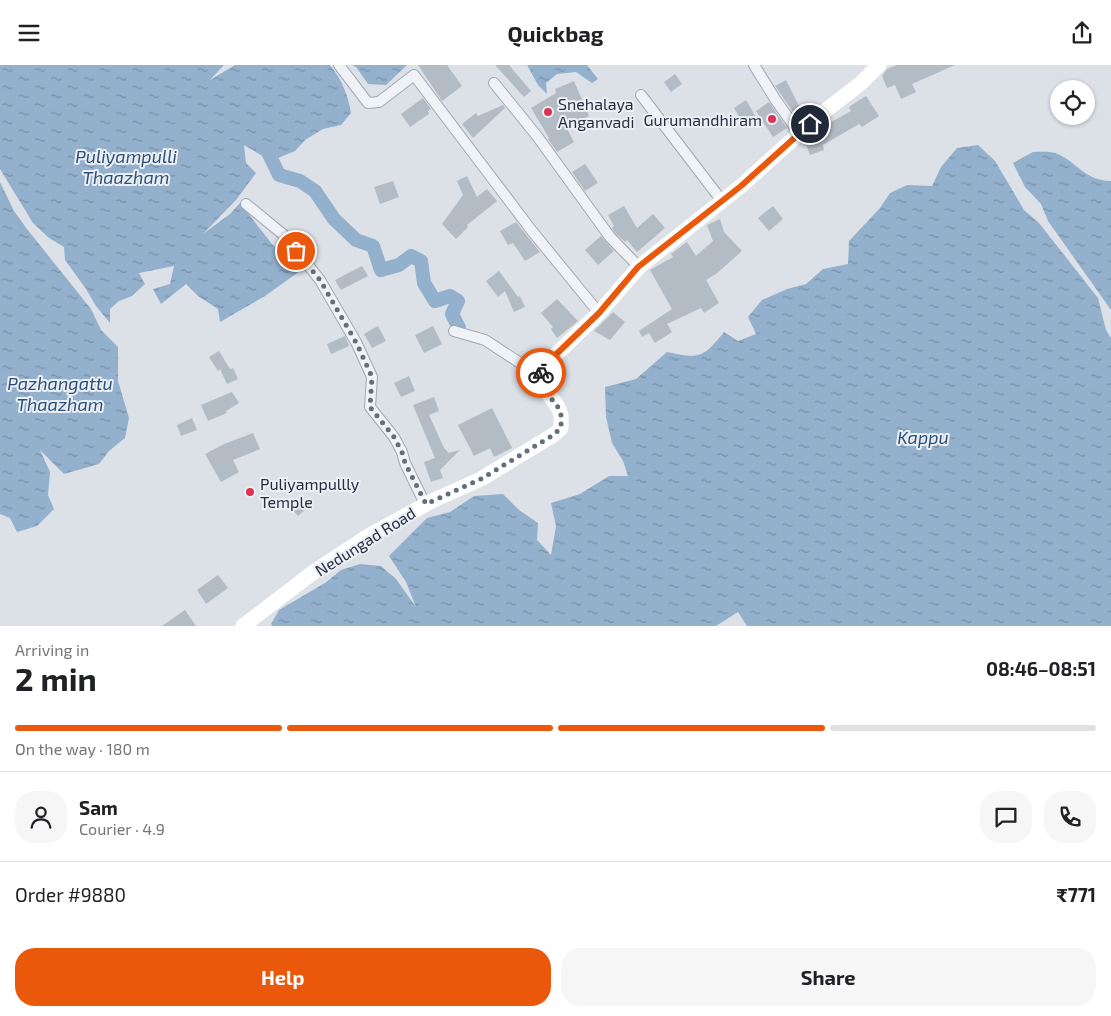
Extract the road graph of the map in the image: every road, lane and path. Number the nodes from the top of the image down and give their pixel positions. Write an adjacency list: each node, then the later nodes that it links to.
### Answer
1 (339, 65): 10 (street)
2 (754, 65): 6 (street)
3 (879, 65): 6 (main road)
4 (494, 83): 9 (street)
5 (641, 95): 7 (street)
6 (799, 133): 7 (main road)
7 (722, 201): 9 (main road)
8 (246, 204): 13 (street)
9 (638, 267): 10 (main road)
10 (599, 313): 12 (main road)
11 (454, 331): 12 (street)
12 (540, 377): 13 (main road, Nedungad Road)
13 (426, 504): 14 (main road, Nedungad Road)
14 (243, 626)

